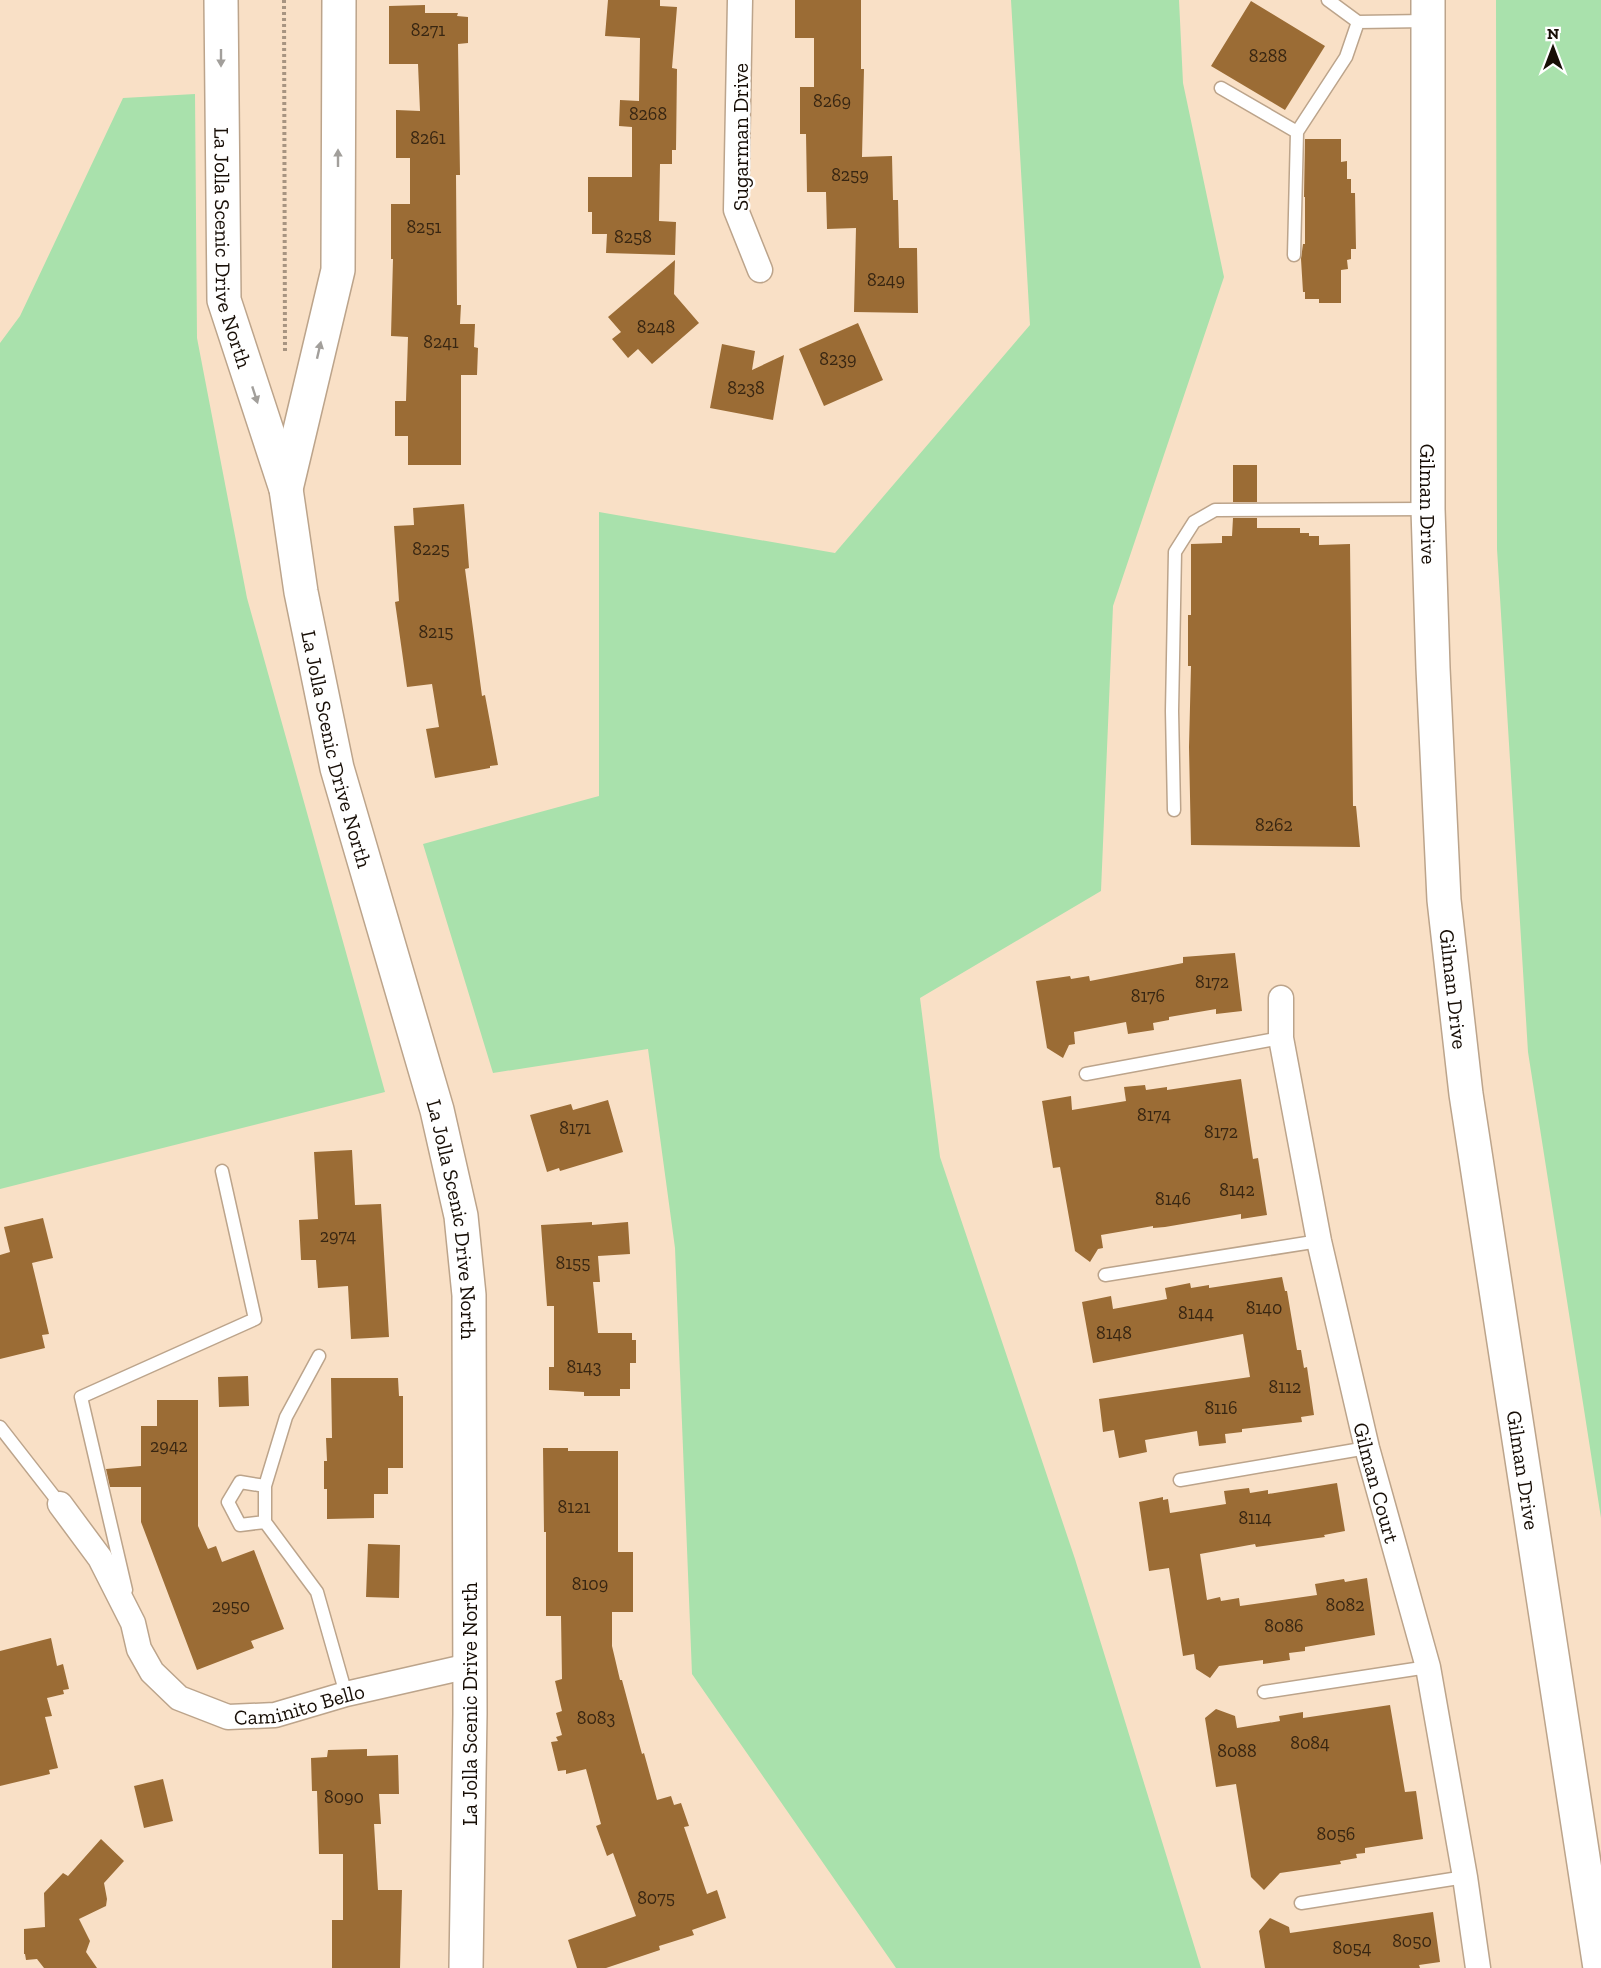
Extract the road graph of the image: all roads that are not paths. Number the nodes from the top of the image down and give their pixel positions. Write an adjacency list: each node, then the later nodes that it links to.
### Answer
1 (221, 0): 11 (main road, La Jolla Scenic Drive North, one-way to 11)
2 (339, 0): 11 (main road, La Jolla Scenic Drive North, one-way to 2)
3 (740, 0): 10 (street, Sugarman Drive)
4 (1328, 0): 6 (lane)
5 (1428, 11): 6 (lane); 12 (main road, Gilman Drive)
6 (1358, 22): 8 (lane)
7 (1221, 88): 8 (lane)
8 (1297, 132): 9 (lane)
9 (1294, 255)
10 (760, 270)
11 (286, 489): 28 (main road, La Jolla Scenic Drive North)
12 (1428, 509): 13 (lane); 36 (main road, Gilman Drive)
13 (1174, 810)
14 (1281, 998): 15 (street, Gilman Court)
15 (1281, 1038): 16 (lane); 18 (street, Gilman Court)
16 (1086, 1074)
17 (222, 1171): 27 (lane)
18 (1319, 1241): 19 (lane); 22 (street, Gilman Court)
19 (1105, 1275)
20 (319, 1356): 24 (lane)
21 (0, 1427): 25 (lane)
22 (1367, 1448): 23 (lane); 29 (street, Gilman Court)
23 (1180, 1480)
24 (265, 1486): 26 (lane); 26 (lane)
25 (60, 1504): 27 (street, Caminito Bello)
26 (265, 1522): 31 (lane)
27 (133, 1623): 31 (street, Caminito Bello)
28 (470, 1666): 31 (street, Caminito Bello); 34 (main road, La Jolla Scenic Drive North)
29 (1428, 1667): 30 (lane); 32 (street, Gilman Court)
30 (1264, 1692)
31 (346, 1694)
32 (1465, 1877): 33 (lane); 35 (street, Gilman Court)
33 (1301, 1903)
34 (466, 1968)
35 (1478, 1968)
36 (1600, 1968)

